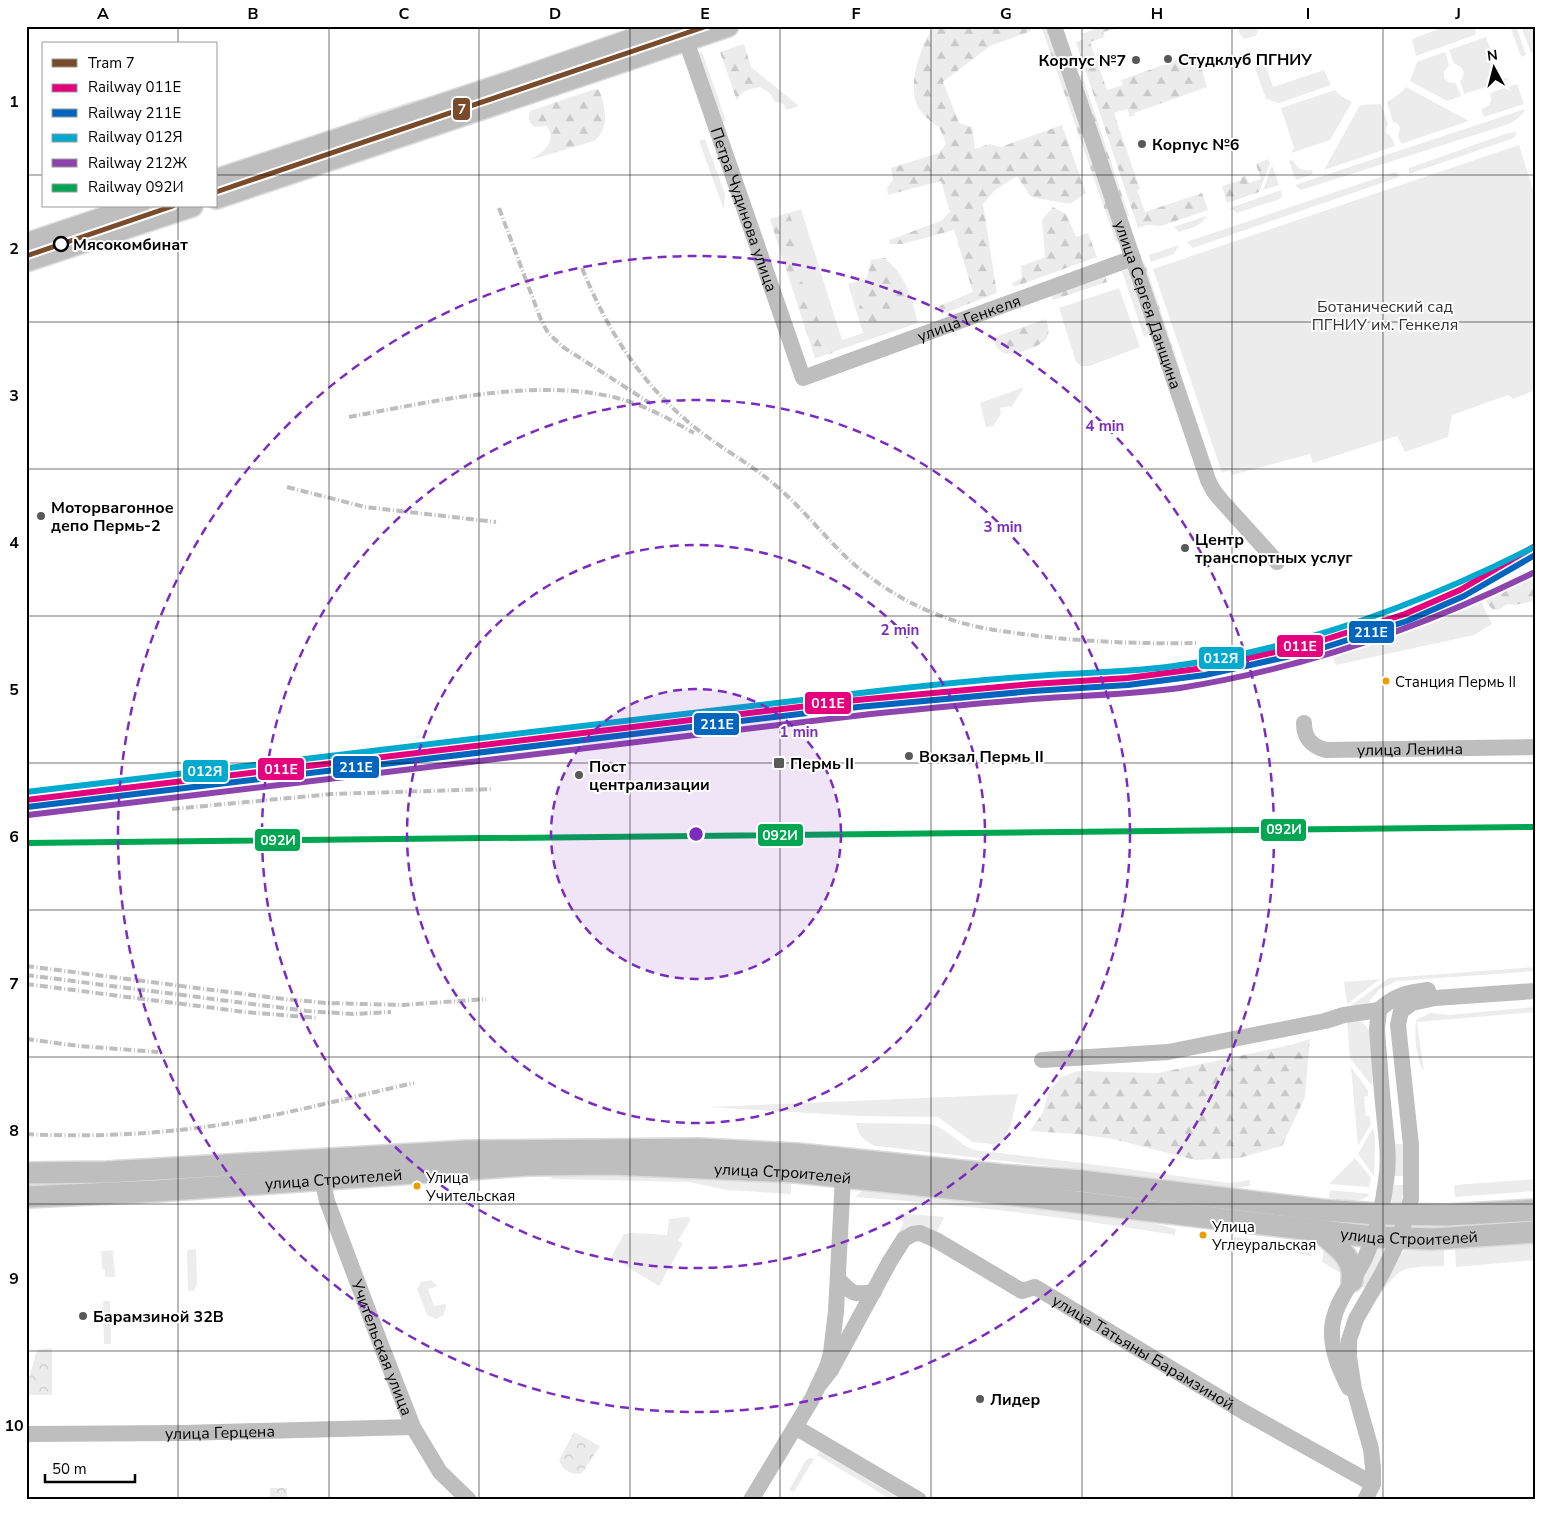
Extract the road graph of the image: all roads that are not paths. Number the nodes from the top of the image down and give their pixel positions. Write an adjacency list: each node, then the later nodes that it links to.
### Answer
1 (728, 26): 3 (main road)
2 (1054, 26): 9 (street, улица Сергея Данщина)
3 (680, 31): 4 (main road); 5 (main road); 11 (street, Петра Чудинова улица)
4 (218, 179)
5 (218, 197)
6 (132, 208): 8 (main road)
7 (186, 208): 10 (main road)
8 (26, 244)
9 (1133, 258): 11 (street, улица Генкеля); 12 (street, улица Сергея Данщина)
10 (26, 262)
11 (803, 378)
12 (1276, 562)
13 (1304, 723): 14 (street, улица Ленина)
14 (1535, 748)
15 (1535, 980): 17 (street)
16 (1535, 991): 25 (street)
17 (1379, 1010): 18 (street); 24 (street)
18 (1042, 1060)
19 (842, 1168): 20 (main road, улица Строителей); 21 (main road, улица Строителей); 24 (main road, улица Строителей); 26 (main road, улица Строителей); 30 (street)
20 (26, 1173)
21 (322, 1180): 22 (main road, улица Строителей); 37 (street, Учительская улица)
22 (26, 1197)
23 (1535, 1210): 25 (main road, улица Строителей)
24 (1379, 1214): 25 (main road, улица Строителей); 28 (street)
25 (1407, 1216): 29 (street)
26 (1320, 1232): 28 (main road, улица Строителей); 31 (main road)
27 (1535, 1232): 29 (main road, улица Строителей)
28 (1373, 1237): 29 (main road, улица Строителей); 31 (street)
29 (1400, 1239): 36 (street)
30 (838, 1279): 32 (street); 33 (street)
31 (1352, 1281): 36 (street)
32 (874, 1292): 34 (street); 40 (street, улица Татьяны Барамзиной)
33 (836, 1311): 34 (street); 35 (street)
34 (863, 1312): 35 (street)
35 (819, 1385): 38 (street)
36 (1361, 1412): 40 (street)
37 (413, 1427): 39 (street, улица Герцена); 41 (street, Учительская улица)
38 (795, 1427): 42 (street); 43 (street)
39 (26, 1434)
40 (1373, 1484): 44 (street)
41 (469, 1500)
42 (751, 1500)
43 (919, 1500)
44 (1365, 1500)

